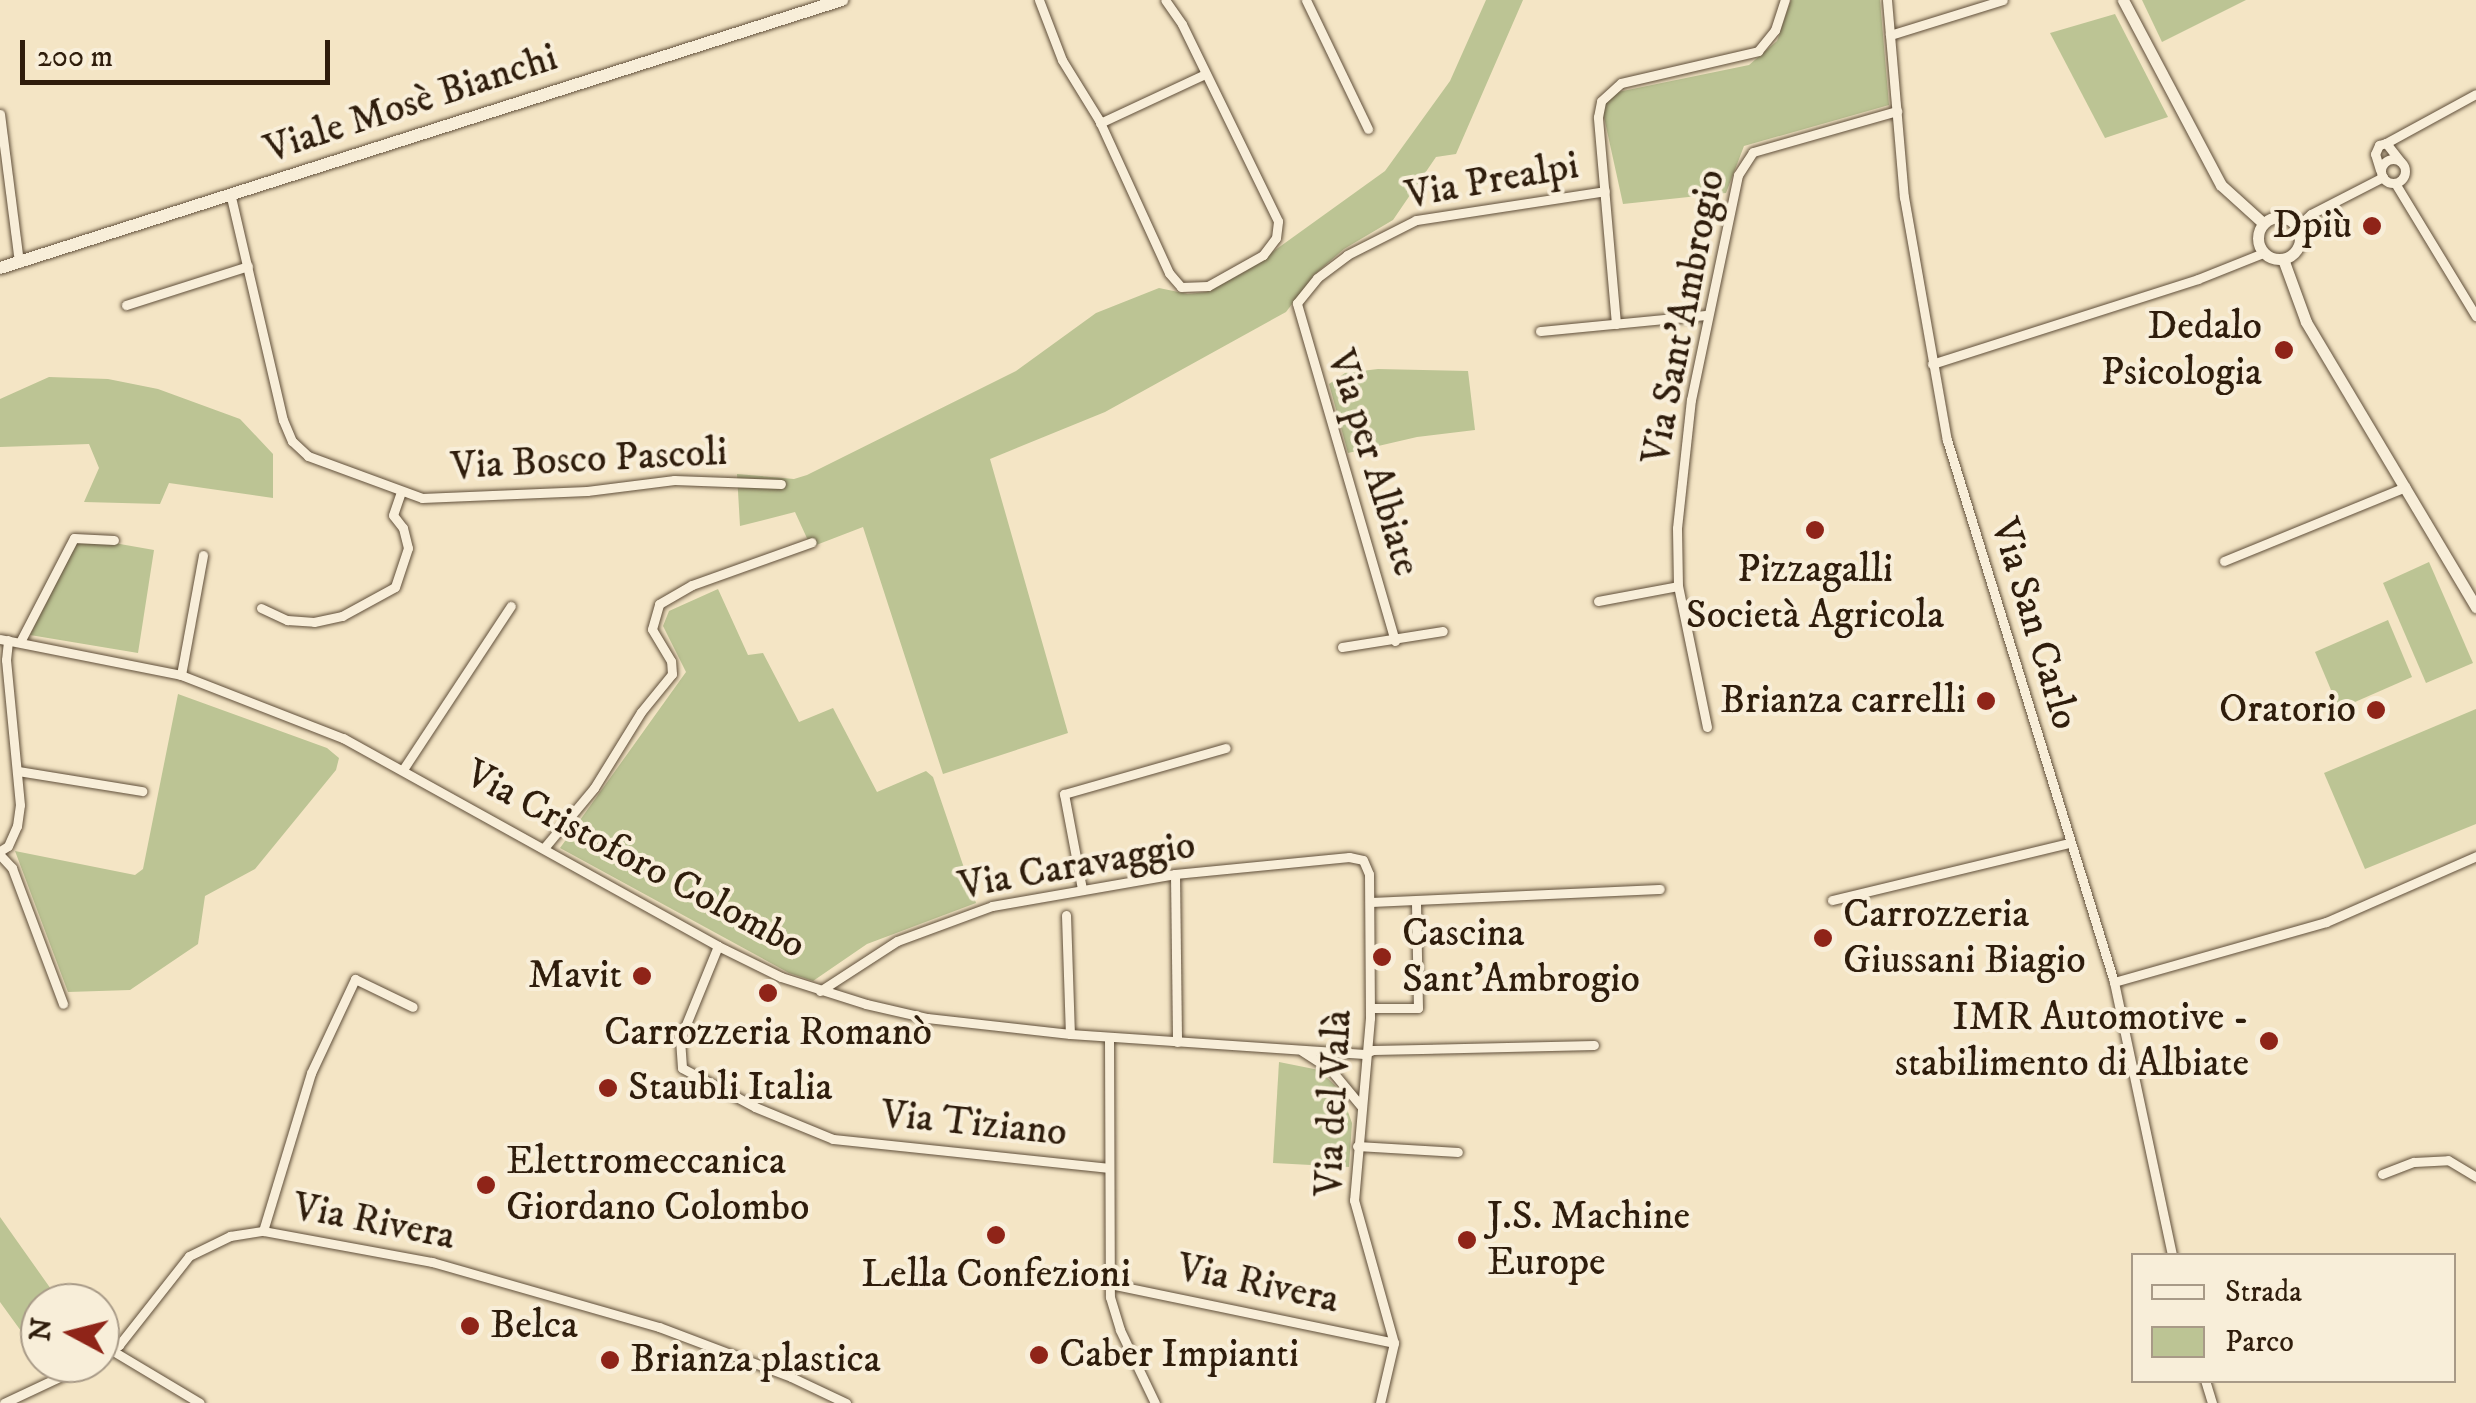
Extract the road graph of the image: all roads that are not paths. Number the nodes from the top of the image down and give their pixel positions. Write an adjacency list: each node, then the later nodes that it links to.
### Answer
1 (842, 0): 21 (main road, Viale Mosè Bianchi)
2 (1039, 0): 14 (street)
3 (1165, 0): 10 (street)
4 (1306, 0): 15 (street)
5 (1785, 0): 20 (street)
6 (1887, 0): 9 (street, Via San Carlo)
7 (2003, 0): 9 (street)
8 (2123, 0): 22 (street)
9 (1890, 35): 12 (street, Via San Carlo)
10 (1205, 74): 14 (street); 14 (street)
11 (2476, 94): 16 (street)
12 (1897, 111): 32 (street, Via Sant'Ambrogio); 36 (street, Via San Carlo)
13 (0, 114): 26 (street)
14 (1100, 123)
15 (1368, 129)
16 (2386, 143): 17 (street); 18 (street)
17 (2400, 161): 18 (street); 19 (street)
18 (2382, 175): 19 (street); 23 (street)
19 (2395, 183): 29 (street)
20 (1605, 191): 30 (street, Via Prealpi); 34 (street)
21 (231, 196): 26 (main road, Viale Mosè Bianchi); 27 (street, Via Bosco Pascoli)
22 (2263, 223): 23 (street); 24 (street)
23 (2298, 227): 25 (street)
24 (2263, 253): 25 (street); 36 (street)
25 (2283, 259): 38 (street)
26 (19, 263): 28 (main road, Viale Mosè Bianchi)
27 (248, 266): 31 (street); 39 (street, Via Bosco Pascoli)
28 (0, 268)
29 (2472, 300): 33 (street)
30 (1296, 303): 51 (street, Via per Albiate)
31 (126, 305)
32 (1706, 316): 34 (street); 44 (street, Via Sant'Ambrogio)
33 (2476, 316)
34 (1616, 324): 35 (street)
35 (1540, 330)
36 (1932, 364): 59 (street, Via San Carlo)
37 (781, 484): 39 (street, Via Bosco Pascoli)
38 (2405, 487): 43 (street); 47 (street)
39 (401, 492): 48 (street, Via Bosco Pascoli)
40 (114, 540): 50 (street)
41 (812, 542): 60 (street)
42 (203, 555): 53 (street)
43 (2224, 561)
44 (1678, 586): 45 (street); 54 (street)
45 (1598, 601)
46 (511, 606): 56 (street)
47 (2476, 607)
48 (261, 608)
49 (1443, 631): 51 (street)
50 (9, 640): 53 (street, Via Cristoforo Colombo); 57 (street)
51 (1395, 640): 52 (street)
52 (1342, 646)
53 (181, 675): 56 (street, Via Cristoforo Colombo)
54 (1707, 726)
55 (1226, 748): 65 (street)
56 (404, 768): 60 (street, Via Cristoforo Colombo)
57 (18, 772): 58 (street); 61 (street)
58 (142, 792)
59 (2070, 843): 67 (street); 72 (street, Via San Carlo)
60 (544, 848): 71 (street, Via Cristoforo Colombo)
61 (0, 853): 74 (street)
62 (2476, 856): 72 (street)
63 (1363, 860): 64 (street, Via Caravaggio); 69 (street, Via del Valà)
64 (1175, 874): 65 (street, Via Caravaggio); 79 (street)
65 (1082, 889): 73 (street, Via Caravaggio)
66 (1660, 889): 68 (street)
67 (1832, 900)
68 (1416, 901): 69 (street); 76 (street)
69 (1370, 902): 76 (street, Via del Valà)
70 (1066, 915): 77 (street)
71 (718, 946): 73 (street, Via Cristoforo Colombo); 86 (street, Via Tiziano)
72 (2114, 982): 90 (street, Via San Carlo)
73 (820, 991): 77 (street, Via Cristoforo Colombo)
74 (63, 1004)
75 (413, 1007): 89 (street)
76 (1370, 1008): 82 (street, Via del Valà)
77 (1070, 1034): 78 (street, Via Cristoforo Colombo)
78 (1109, 1038): 79 (street, Via Cristoforo Colombo); 86 (street, Via Tiziano)
79 (1177, 1042): 81 (street, Via Cristoforo Colombo)
80 (1594, 1045): 82 (street)
81 (1300, 1050): 82 (street, Via Cristoforo Colombo); 83 (street)
82 (1364, 1054): 83 (street, Via del Valà)
83 (1361, 1106): 84 (street, Via del Valà)
84 (1357, 1146): 85 (street); 93 (street, Via del Valà)
85 (1458, 1152)
86 (1107, 1168): 91 (street, Via Tiziano)
87 (2382, 1174): 88 (street)
88 (2476, 1177)
89 (262, 1231): 92 (street, Via Rivera); 98 (street, Via Rivera)
90 (2171, 1253)
91 (1110, 1284): 93 (street, Via Rivera); 99 (street, Via Tiziano)
92 (120, 1343)
93 (1394, 1343): 100 (street, Via del Valà)
94 (120, 1355): 97 (street)
95 (46, 1383): 96 (street)
96 (4, 1403)
97 (200, 1403)
98 (846, 1403)
99 (1155, 1403)
100 (1380, 1403)

